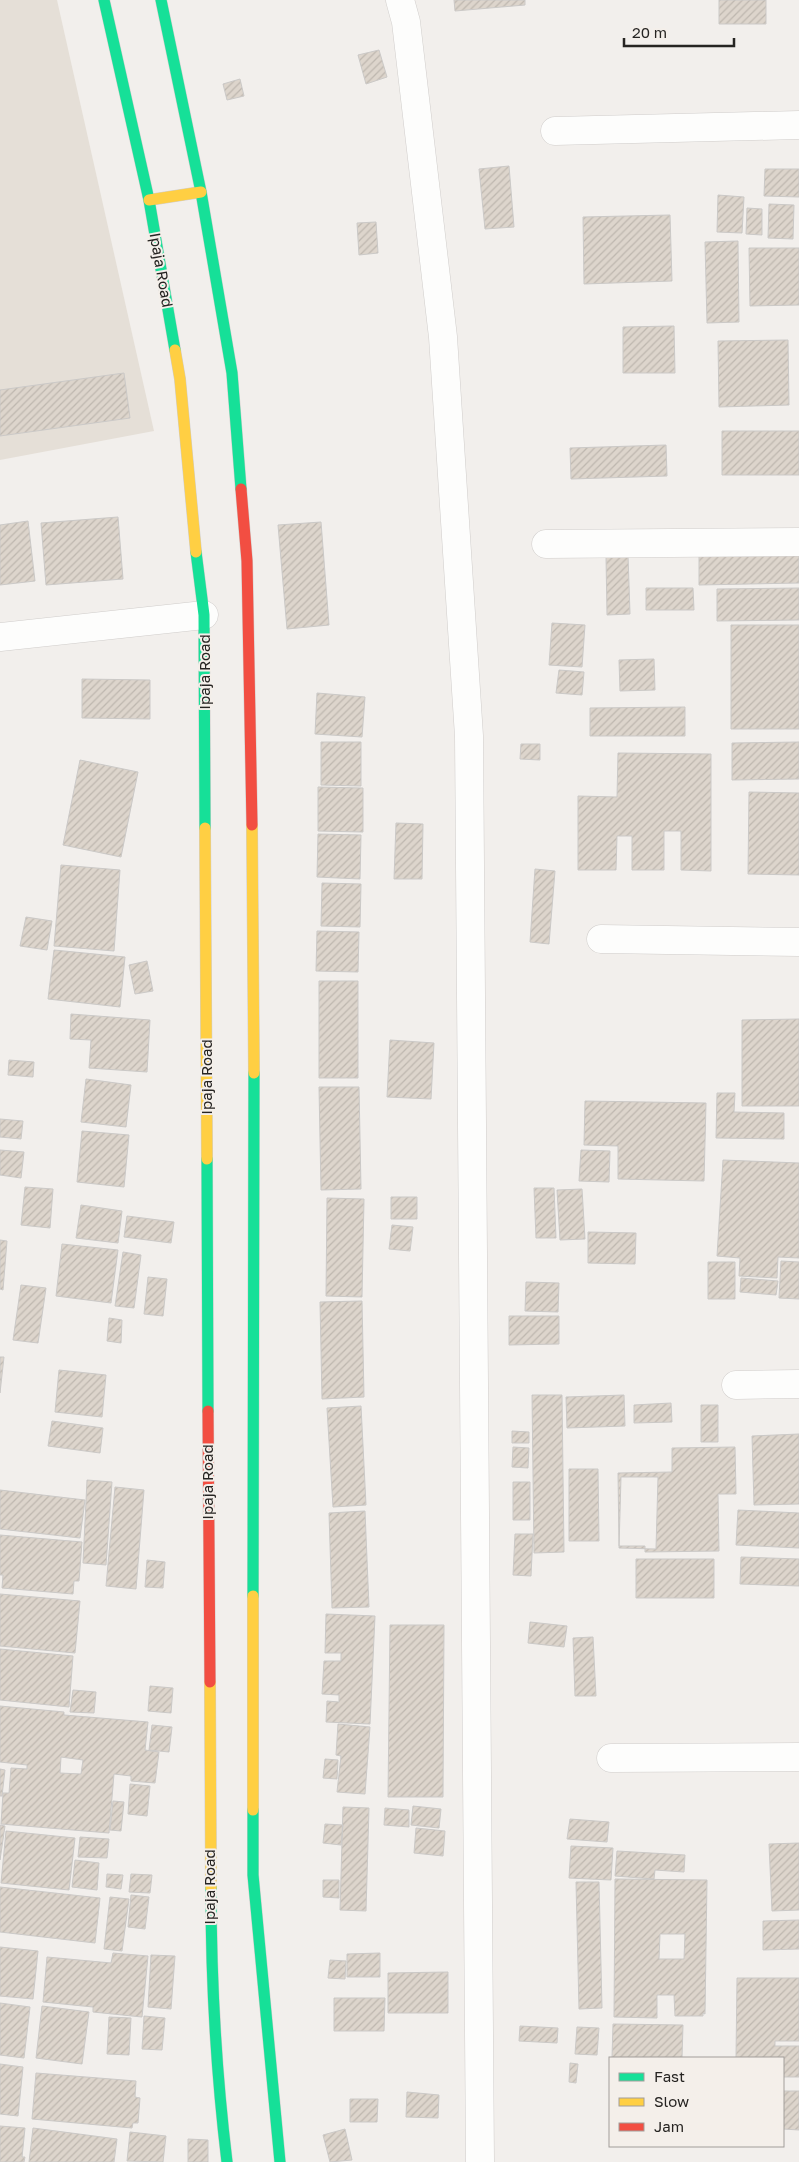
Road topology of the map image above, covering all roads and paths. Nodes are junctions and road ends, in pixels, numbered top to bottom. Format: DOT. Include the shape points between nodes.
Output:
graph roads {
  1 [pos="104,0"];
  2 [pos="161,0"];
  3 [pos="400,0"];
  4 [pos="799,125"];
  5 [pos="555,131"];
  6 [pos="202,192"];
  7 [pos="149,200"];
  8 [pos="799,542"];
  9 [pos="546,544"];
  10 [pos="204,615"];
  11 [pos="0,640"];
  12 [pos="601,939"];
  13 [pos="799,942"];
  14 [pos="799,1384"];
  15 [pos="736,1386"];
  16 [pos="799,1757"];
  17 [pos="611,1758"];
  18 [pos="227,2162"];
  19 [pos="280,2162"];
  20 [pos="480,2162"];
  1 -- 7 [label="main road, Ipaja Road"];
  2 -- 6 [label="main road"];
  3 -- 20 [label="street" via="406,22 443,338 468,736"];
  4 -- 5 [label="street"];
  6 -- 7 [label="main road"];
  6 -- 19 [label="main road" via="232,372 247,561 254,945 253,1876"];
  7 -- 10 [label="main road, Ipaja Road" via="180,379"];
  8 -- 9 [label="street"];
  10 -- 11 [label="street"];
  10 -- 18 [label="main road, Ipaja Road" via="211,1971"];
  12 -- 13 [label="street"];
  14 -- 15 [label="street"];
  16 -- 17 [label="street"];
}
